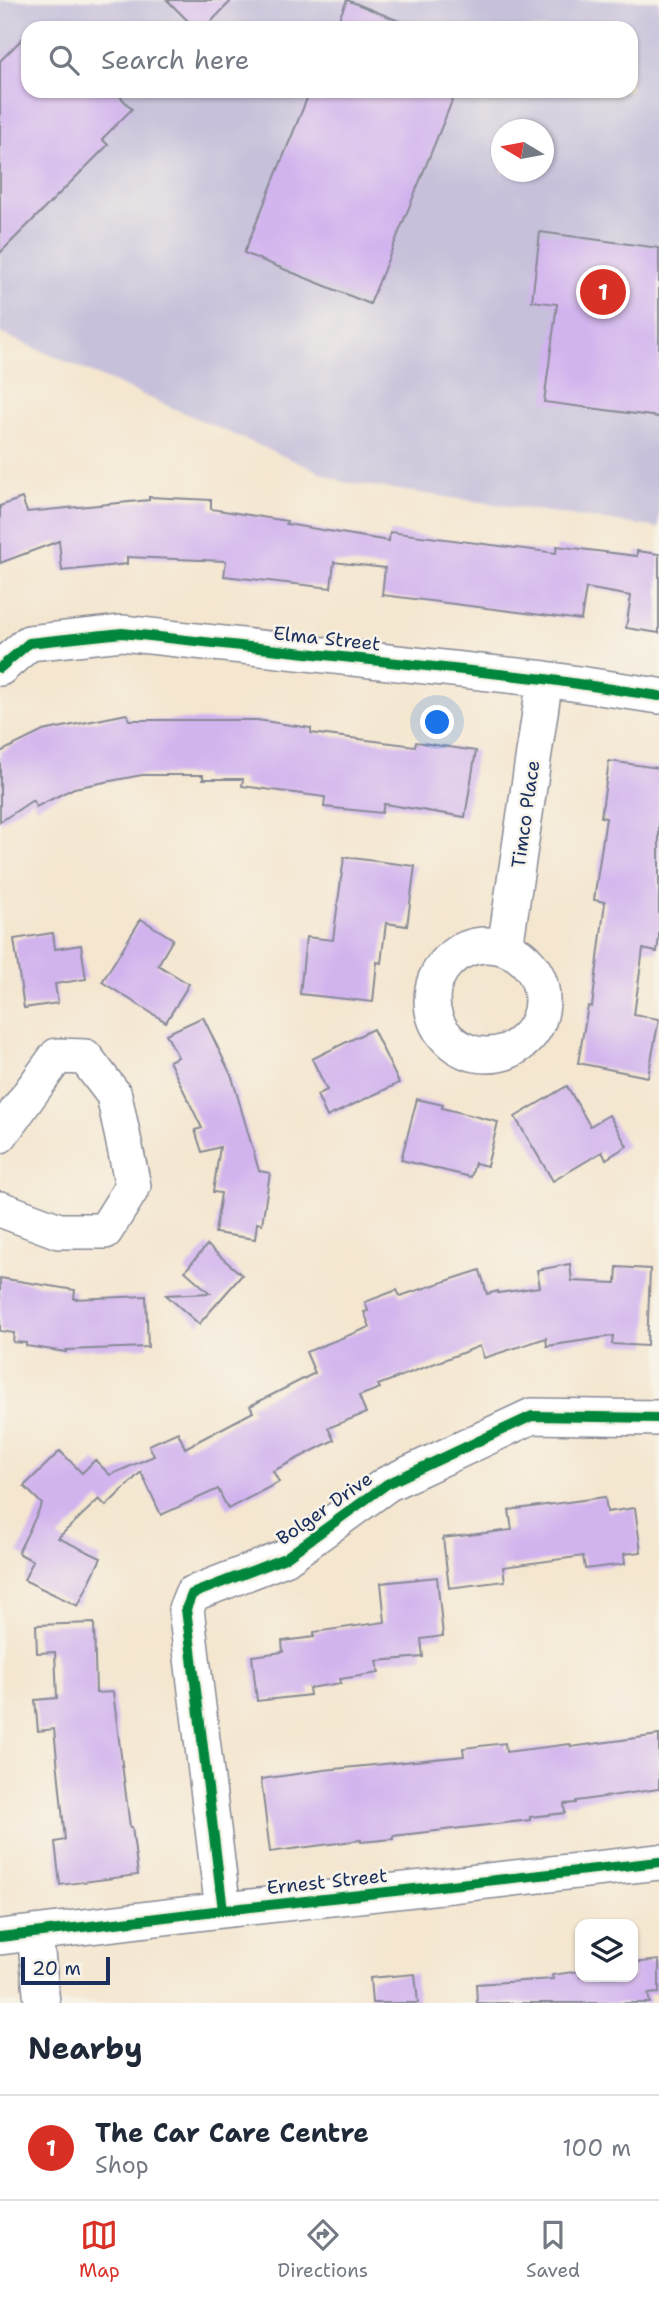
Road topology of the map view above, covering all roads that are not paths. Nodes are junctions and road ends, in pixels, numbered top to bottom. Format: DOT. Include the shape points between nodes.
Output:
graph roads {
  1 [pos="0,668"];
  2 [pos="545,679"];
  3 [pos="659,696"];
  4 [pos="505,948"];
  5 [pos="0,1135"];
  6 [pos="0,1209"];
  7 [pos="659,1418"];
  8 [pos="659,1862"];
  9 [pos="223,1910"];
  10 [pos="35,1933"];
  11 [pos="0,1937"];
  12 [pos="42,2003"];
  1 -- 2 [label="street, Elma Street" via="29,642 122,633"];
  2 -- 3 [label="street, Elma Street"];
  2 -- 4 [label="street, Timco Place"];
  5 -- 6 [label="street" via="57,1056 85,1057 114,1095 132,1186 105,1231 59,1231"];
  7 -- 9 [label="street, Bolger Drive" via="532,1416 387,1485 285,1558 192,1594 186,1609"];
  8 -- 9 [label="street, Ernest Street"];
  9 -- 10 [label="street, Ernest Street"];
  10 -- 11 [label="street, Ernest Street"];
  10 -- 12 [label="street"];
}
